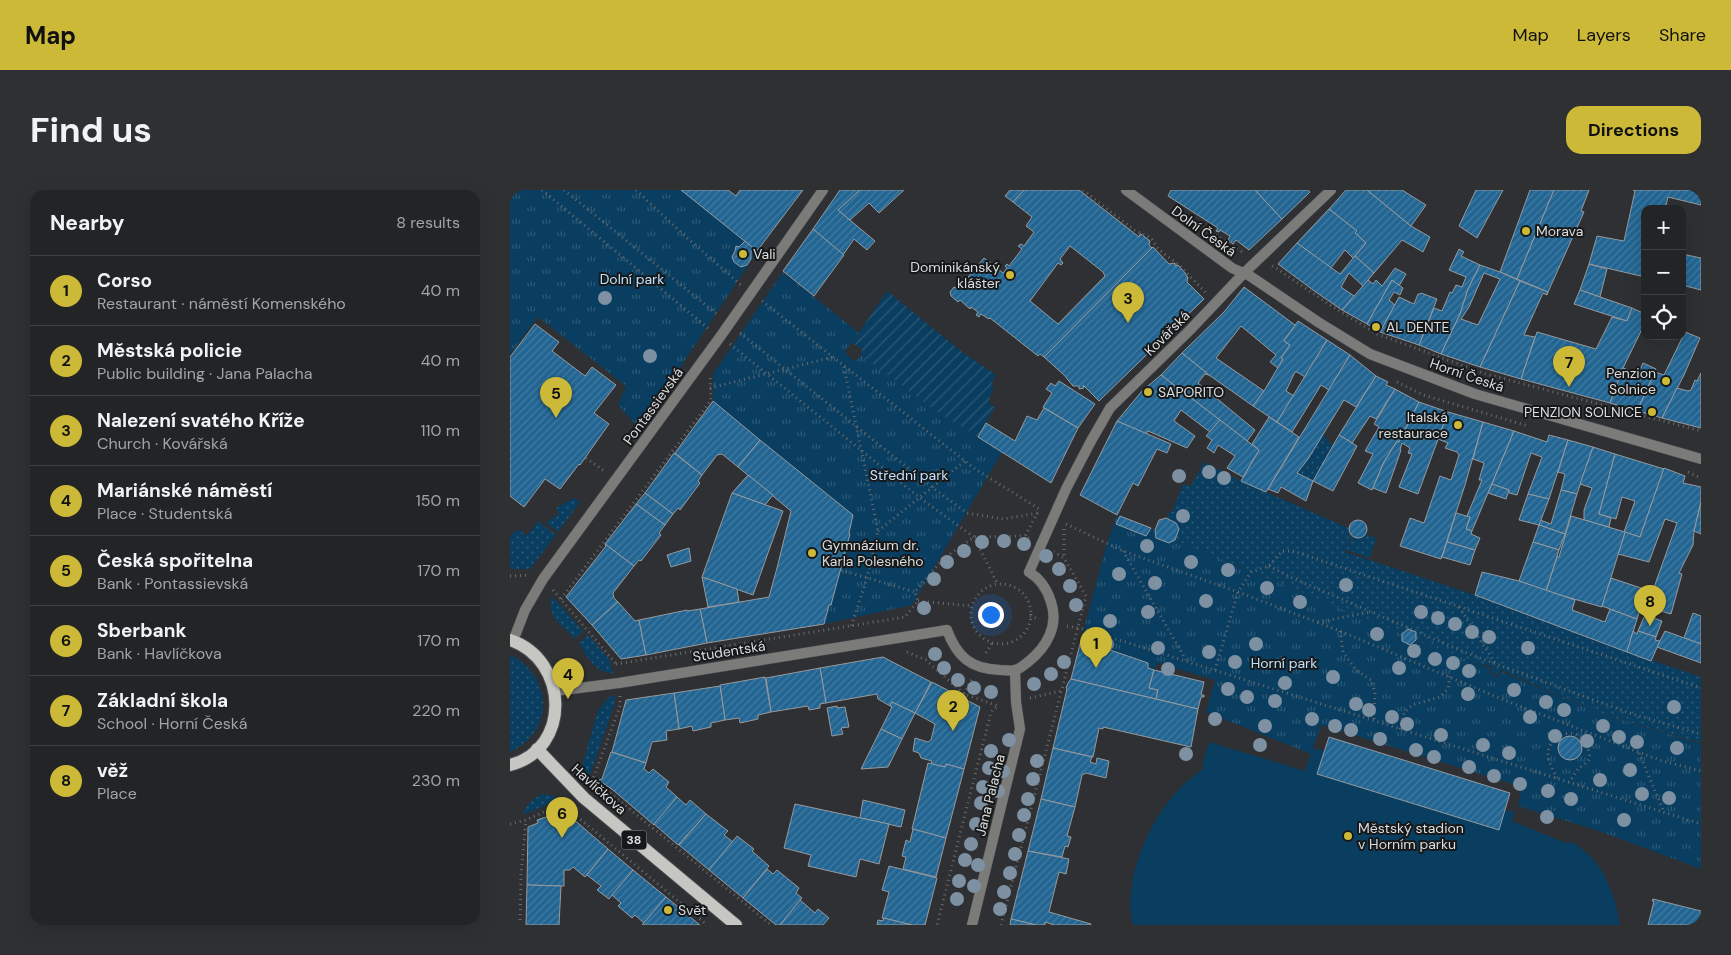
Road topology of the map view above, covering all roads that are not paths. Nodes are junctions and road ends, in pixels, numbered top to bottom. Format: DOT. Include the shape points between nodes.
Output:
graph roads {
  1 [pos="823,190"];
  2 [pos="1126,190"];
  3 [pos="1331,190"];
  4 [pos="1244,273"];
  5 [pos="1700,457"];
  6 [pos="511,641"];
  7 [pos="1015,670"];
  8 [pos="555,691"];
  9 [pos="536,749"];
  10 [pos="510,765"];
  11 [pos="736,925"];
  12 [pos="972,925"];
  1 -- 6 [label="street, Pontassievská" via="541,582"];
  2 -- 4 [label="street, Dolní Česká" via="1232,268"];
  3 -- 4 [label="street, Kovářská"];
  4 -- 5 [label="street, Horní Česká" via="1370,354 1475,394"];
  4 -- 7 [label="street, Kovářská" via="1110,408 1090,441 1028,572 1046,590 1054,623 1041,650"];
  6 -- 8 [label="main road" via="541,660"];
  7 -- 8 [label="street, Studentská" via="978,668 954,646 947,630"];
  7 -- 12 [label="street, Jana Palacha" via="1020,729"];
  8 -- 9 [label="main road" via="553,722 544,741"];
  9 -- 10 [label="main road"];
  9 -- 11 [label="main road, Havlíčkova / 38" via="584,798"];
}
